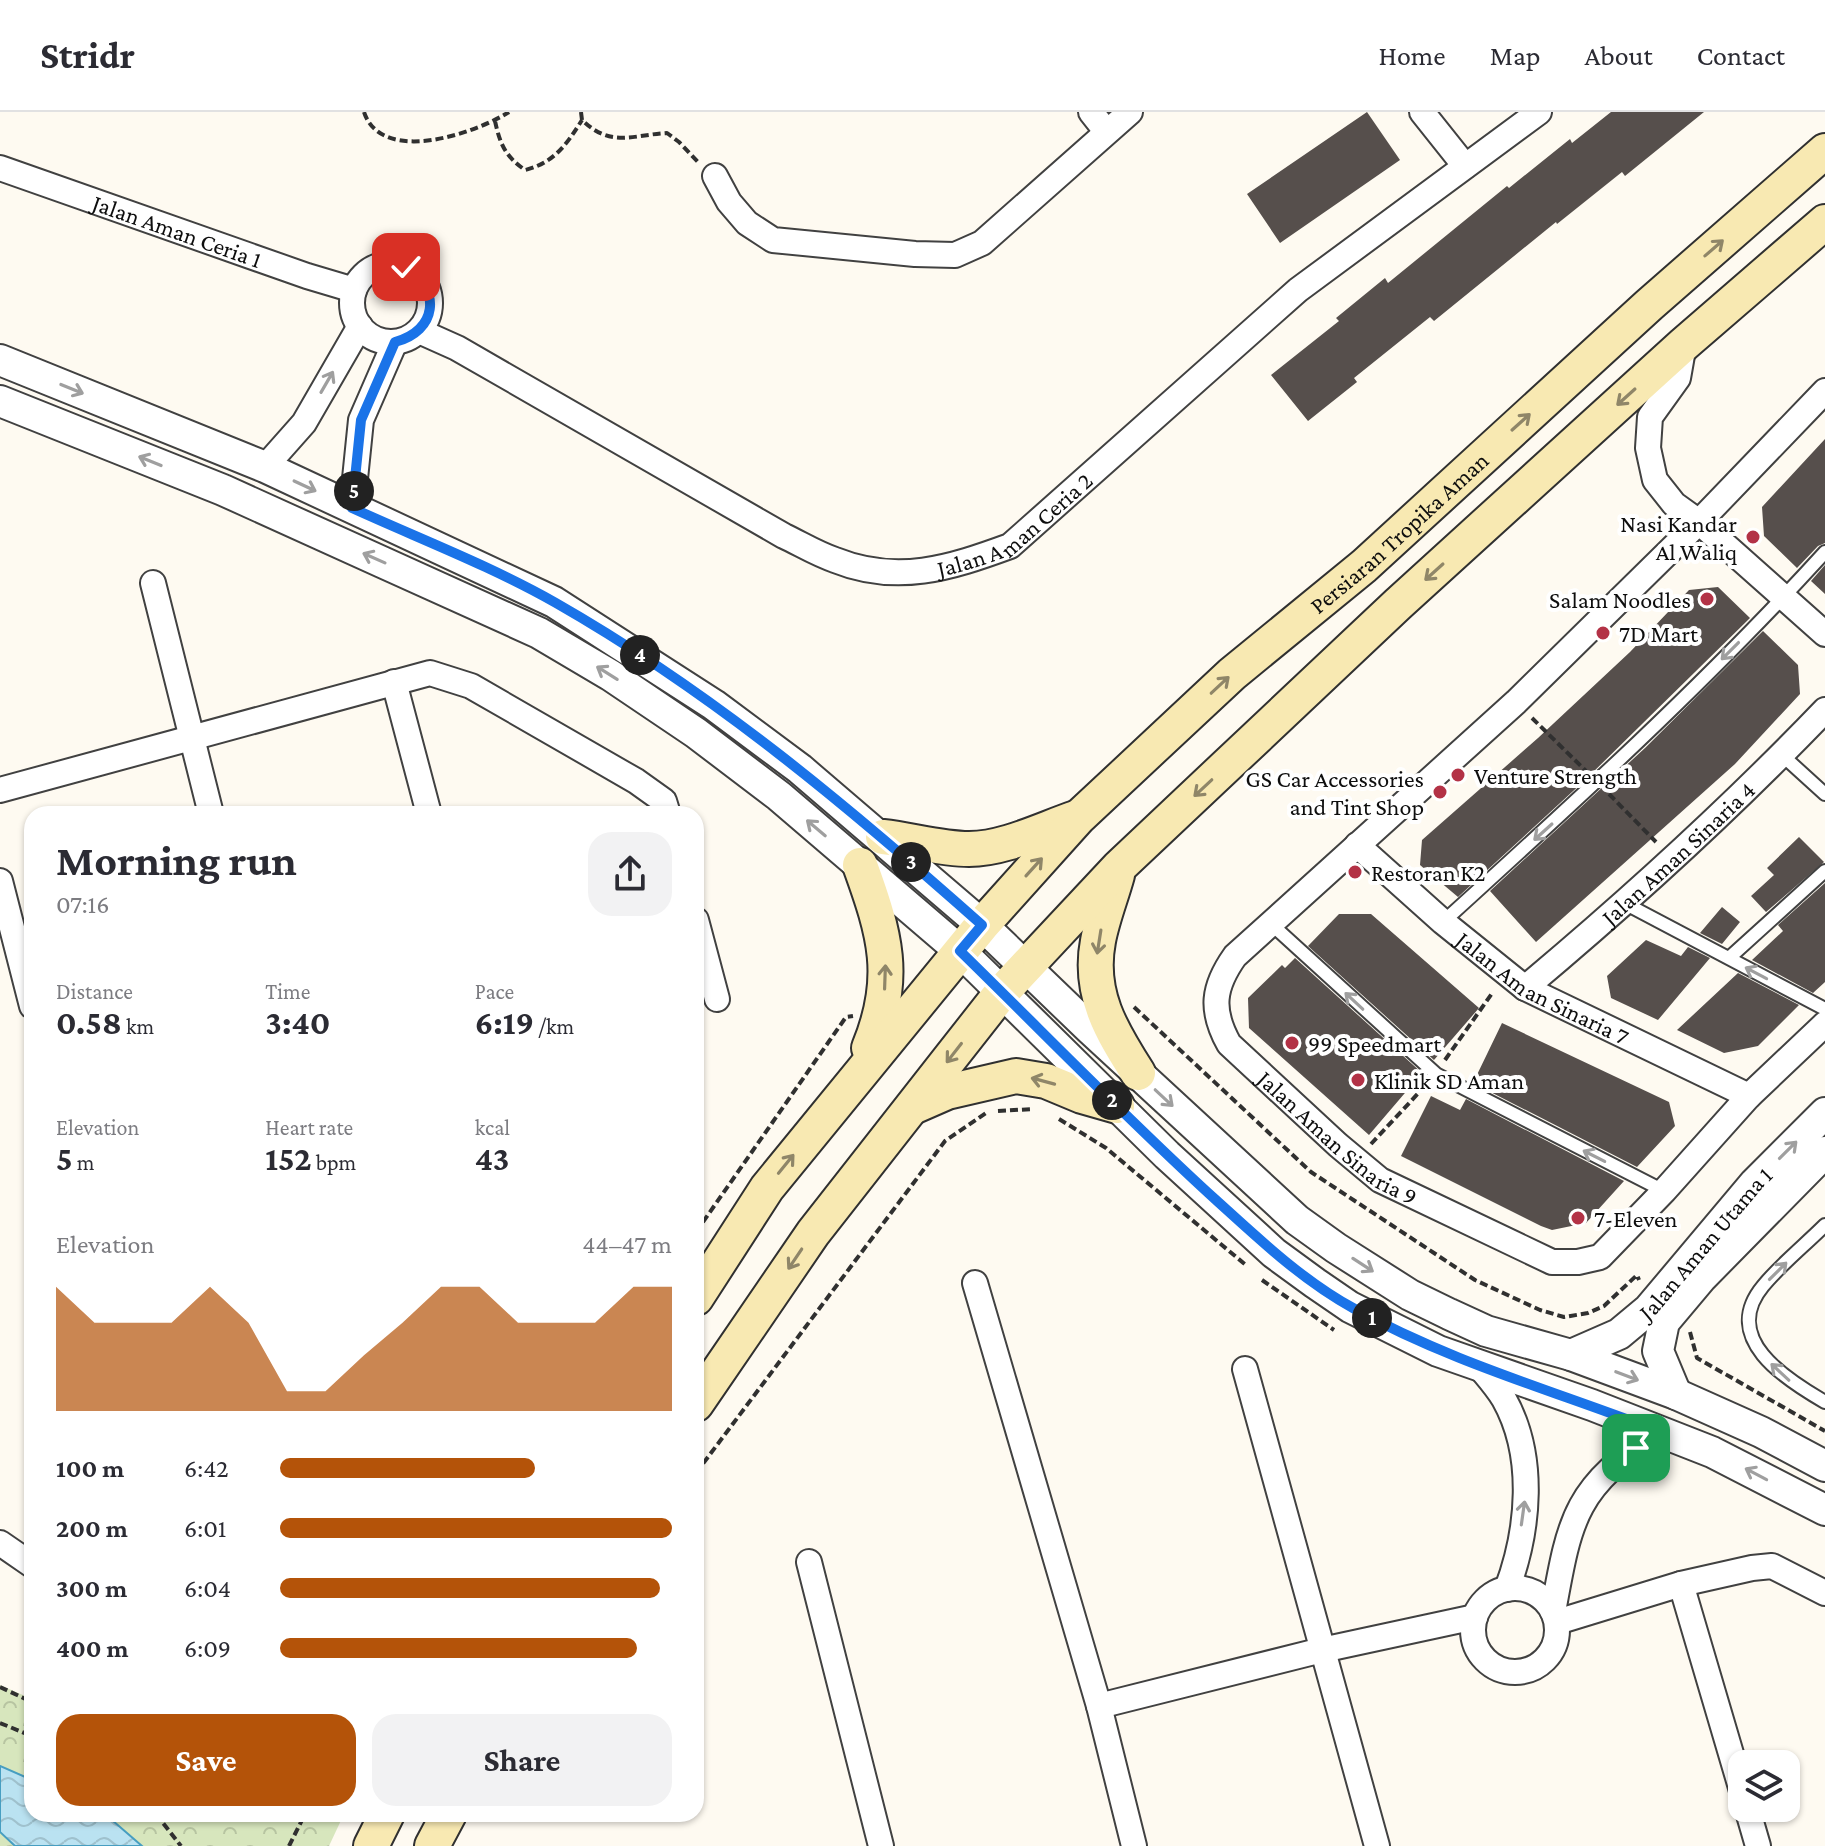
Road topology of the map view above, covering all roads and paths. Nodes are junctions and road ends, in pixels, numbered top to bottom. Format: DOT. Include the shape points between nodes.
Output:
graph roads {
  1 [pos="364,112"];
  2 [pos="509,112"];
  3 [pos="581,112"];
  4 [pos="1130,112"];
  5 [pos="1422,112"];
  6 [pos="1539,112"];
  7 [pos="582,120"];
  8 [pos="495,121"];
  9 [pos="1098,122"];
  10 [pos="1825,151"];
  11 [pos="1465,166"];
  12 [pos="0,168"];
  13 [pos="715,176"];
  14 [pos="1825,222"];
  15 [pos="354,290"];
  16 [pos="360,326"];
  17 [pos="419,331"];
  18 [pos="395,342"];
  19 [pos="1684,344"];
  20 [pos="0,360"];
  21 [pos="1825,391"];
  22 [pos="0,401"];
  23 [pos="265,467"];
  24 [pos="352,508"];
  25 [pos="1699,522"];
  26 [pos="1825,552"];
  27 [pos="153,583"];
  28 [pos="1785,596"];
  29 [pos="1825,634"];
  30 [pos="394,682"];
  31 [pos="1825,710"];
  32 [pos="191,738"];
  33 [pos="1782,755"];
  34 [pos="0,790"];
  35 [pos="1825,794"];
  36 [pos="209,806"];
  37 [pos="427,806"];
  38 [pos="666,806"];
  39 [pos="1079,817"];
  40 [pos="883,837"];
  41 [pos="1357,845"];
  42 [pos="860,865"];
  43 [pos="1119,867"];
  44 [pos="1825,871"];
  45 [pos="0,881"];
  46 [pos="1626,904"];
  47 [pos="1443,922"];
  48 [pos="982,925"];
  49 [pos="1265,927"];
  50 [pos="704,950"];
  51 [pos="960,951"];
  52 [pos="1729,958"];
  53 [pos="1026,968"];
  54 [pos="24,975"];
  55 [pos="1525,988"];
  56 [pos="1002,992"];
  57 [pos="717,999"];
  58 [pos="1825,1009"];
  59 [pos="1825,1024"];
  60 [pos="1138,1073"];
  61 [pos="856,1078"];
  62 [pos="1749,1096"];
  63 [pos="1117,1106"];
  64 [pos="914,1107"];
  65 [pos="989,1112"];
  66 [pos="1825,1113"];
  67 [pos="1825,1152"];
  68 [pos="1664,1191"];
  69 [pos="1825,1225"];
  70 [pos="975,1283"];
  71 [pos="704,1286"];
  72 [pos="1571,1355"];
  73 [pos="1477,1364"];
  74 [pos="1245,1369"];
  75 [pos="704,1392"];
  76 [pos="1676,1394"];
  77 [pos="1825,1402"];
  78 [pos="1661,1432"];
  79 [pos="704,1462"];
  80 [pos="1825,1466"];
  81 [pos="1825,1510"];
  82 [pos="0,1543"];
  83 [pos="24,1560"];
  84 [pos="809,1562"];
  85 [pos="1681,1584"];
  86 [pos="1507,1589"];
  87 [pos="1825,1593"];
  88 [pos="1475,1617"];
  89 [pos="1555,1617"];
  90 [pos="1322,1650"];
  91 [pos="0,1687"];
  92 [pos="24,1698"];
  93 [pos="1099,1706"];
  94 [pos="0,1723"];
  95 [pos="24,1733"];
  96 [pos="1730,1750"];
  97 [pos="162,1822"];
  98 [pos="301,1822"];
  99 [pos="383,1822"];
  100 [pos="445,1822"];
  101 [pos="1751,1822"];
  102 [pos="181,1846"];
  103 [pos="289,1846"];
  104 [pos="371,1846"];
  105 [pos="432,1846"];
  106 [pos="881,1846"];
  107 [pos="1134,1846"];
  108 [pos="1377,1846"];
  109 [pos="1758,1846"];
  1 -- 8 [label="path" via="376,131 427,142"];
  2 -- 8 [label="path"];
  3 -- 7 [label="path"];
  4 -- 9 [label="street"];
  5 -- 11 [label="street"];
  6 -- 11 [label="street, Jalan Aman Ceria 2"];
  7 -- 8 [label="path" via="565,148 541,166 525,170 499,143"];
  7 -- 13 [label="path" via="605,136 625,140 667,133"];
  9 -- 13 [label="street" via="982,243 955,255 773,240 747,223"];
  39 -- 10 [label="main road, Persiaran Tropika Aman, one-way" via="1232,674 1364,566"];
  11 -- 17 [label="street, Jalan Aman Ceria 2" via="1298,290 1010,546 918,573 894,574 837,561 784,536"];
  12 -- 15 [label="street, Jalan Aman Ceria 1"];
  14 -- 19 [label="main road"];
  15 -- 16 [label="street" via="352,303"];
  15 -- 17 [label="street" via="369,270 381,265 406,267 425,283 429,295 430,308"];
  16 -- 18 [label="street" via="369,336"];
  23 -- 16 [label="street, one-way" via="304,423"];
  17 -- 18 [label="street"];
  18 -- 24 [label="street" via="361,420"];
  19 -- 25 [label="street" via="1678,378 1650,417 1648,448 1655,480 1674,504"];
  19 -- 43 [label="main road, one-way"];
  20 -- 23 [label="street, one-way"];
  21 -- 25 [label="street, Jalan Aman Sinaria 9"];
  42 -- 22 [label="street, one-way" via="696,733 539,633 223,490"];
  23 -- 24 [label="street, one-way"];
  24 -- 40 [label="street" via="554,602 629,648 764,742"];
  25 -- 28 [label="street"];
  25 -- 41 [label="street, Jalan Aman Sinaria 9" via="1516,702"];
  26 -- 28 [label="lane"];
  27 -- 32 [label="street"];
  28 -- 29 [label="street"];
  28 -- 47 [label="lane, one-way" via="1597,782"];
  30 -- 32 [label="street"];
  30 -- 37 [label="street"];
  30 -- 38 [label="street" via="430,673 471,686 636,781"];
  31 -- 33 [label="street, Jalan Aman Sinaria 4"];
  32 -- 34 [label="street"];
  32 -- 36 [label="street"];
  33 -- 35 [label="lane"];
  33 -- 46 [label="street, Jalan Aman Sinaria 4"];
  39 -- 40 [label="main road" via="981,848"];
  48 -- 39 [label="main road, Persiaran Tropika Aman, one-way"];
  40 -- 48 [label="street"];
  41 -- 47 [label="street, Jalan Aman Sinaria 7"];
  41 -- 49 [label="street, Jalan Aman Sinaria 9"];
  42 -- 51 [label="street"];
  61 -- 42 [label="main road, one-way" via="886,987 882,930"];
  43 -- 53 [label="main road"];
  43 -- 60 [label="main road, one-way" via="1098,941 1096,968 1104,1015"];
  44 -- 52 [label="lane"];
  45 -- 54 [label="street"];
  46 -- 52 [label="lane"];
  46 -- 55 [label="street, Jalan Aman Sinaria 4"];
  47 -- 55 [label="street, Jalan Aman Sinaria 7"];
  48 -- 51 [label="main road, Persiaran Tropika Aman"];
  48 -- 53 [label="street"];
  68 -- 49 [label="lane, one-way" via="1436,1074"];
  49 -- 68 [label="street, Jalan Aman Sinaria 9" via="1235,956 1217,984 1219,1027 1229,1044 1380,1180 1552,1262 1600,1257"];
  50 -- 57 [label="street"];
  51 -- 56 [label="street"];
  51 -- 61 [label="main road, Persiaran Tropika Aman"];
  58 -- 52 [label="lane, one-way"];
  53 -- 56 [label="main road"];
  53 -- 60 [label="street"];
  55 -- 62 [label="street, Jalan Aman Sinaria 7"];
  56 -- 63 [label="street"];
  56 -- 64 [label="main road, one-way"];
  59 -- 62 [label="street"];
  60 -- 72 [label="street, one-way" via="1297,1220 1360,1263 1410,1295 1486,1331"];
  71 -- 61 [label="main road, Persiaran Tropika Aman, one-way" via="767,1188"];
  62 -- 68 [label="street"];
  63 -- 64 [label="main road, one-way" via="1016,1076 959,1088"];
  63 -- 73 [label="street" via="1274,1253 1315,1283 1401,1333"];
  64 -- 75 [label="main road, one-way" via="813,1233"];
  65 -- 79 [label="path" via="945,1141"];
  72 -- 66 [label="street, Jalan Aman Utama 1, one-way" via="1619,1334 1649,1309 1755,1183"];
  67 -- 76 [label="street, Jalan Aman Utama 1" via="1664,1322 1658,1351"];
  77 -- 69 [label="lane, one-way" via="1771,1364 1757,1348 1750,1328 1752,1305 1762,1286"];
  70 -- 93 [label="street"];
  72 -- 76 [label="street, one-way"];
  73 -- 78 [label="street"];
  86 -- 73 [label="street, one-way" via="1517,1562 1527,1489 1521,1443 1504,1399"];
  74 -- 90 [label="street"];
  76 -- 80 [label="street"];
  81 -- 78 [label="street, one-way"];
  78 -- 89 [label="street" via="1596,1482 1578,1509 1565,1546"];
  82 -- 83 [label="street"];
  84 -- 106 [label="street"];
  85 -- 87 [label="street" via="1772,1566"];
  85 -- 89 [label="street"];
  85 -- 96 [label="street"];
  86 -- 88 [label="street" via="1487,1598"];
  86 -- 89 [label="street" via="1529,1590 1547,1602"];
  88 -- 89 [label="street" via="1474,1639 1483,1658 1513,1673 1534,1668 1551,1654"];
  88 -- 90 [label="street"];
  90 -- 93 [label="street"];
  90 -- 108 [label="street"];
  91 -- 92 [label="path"];
  93 -- 107 [label="street"];
  94 -- 95 [label="path"];
  97 -- 102 [label="path"];
  98 -- 103 [label="path"];
  99 -- 104 [label="main road"];
  100 -- 105 [label="main road"];
  101 -- 109 [label="street"];
}
